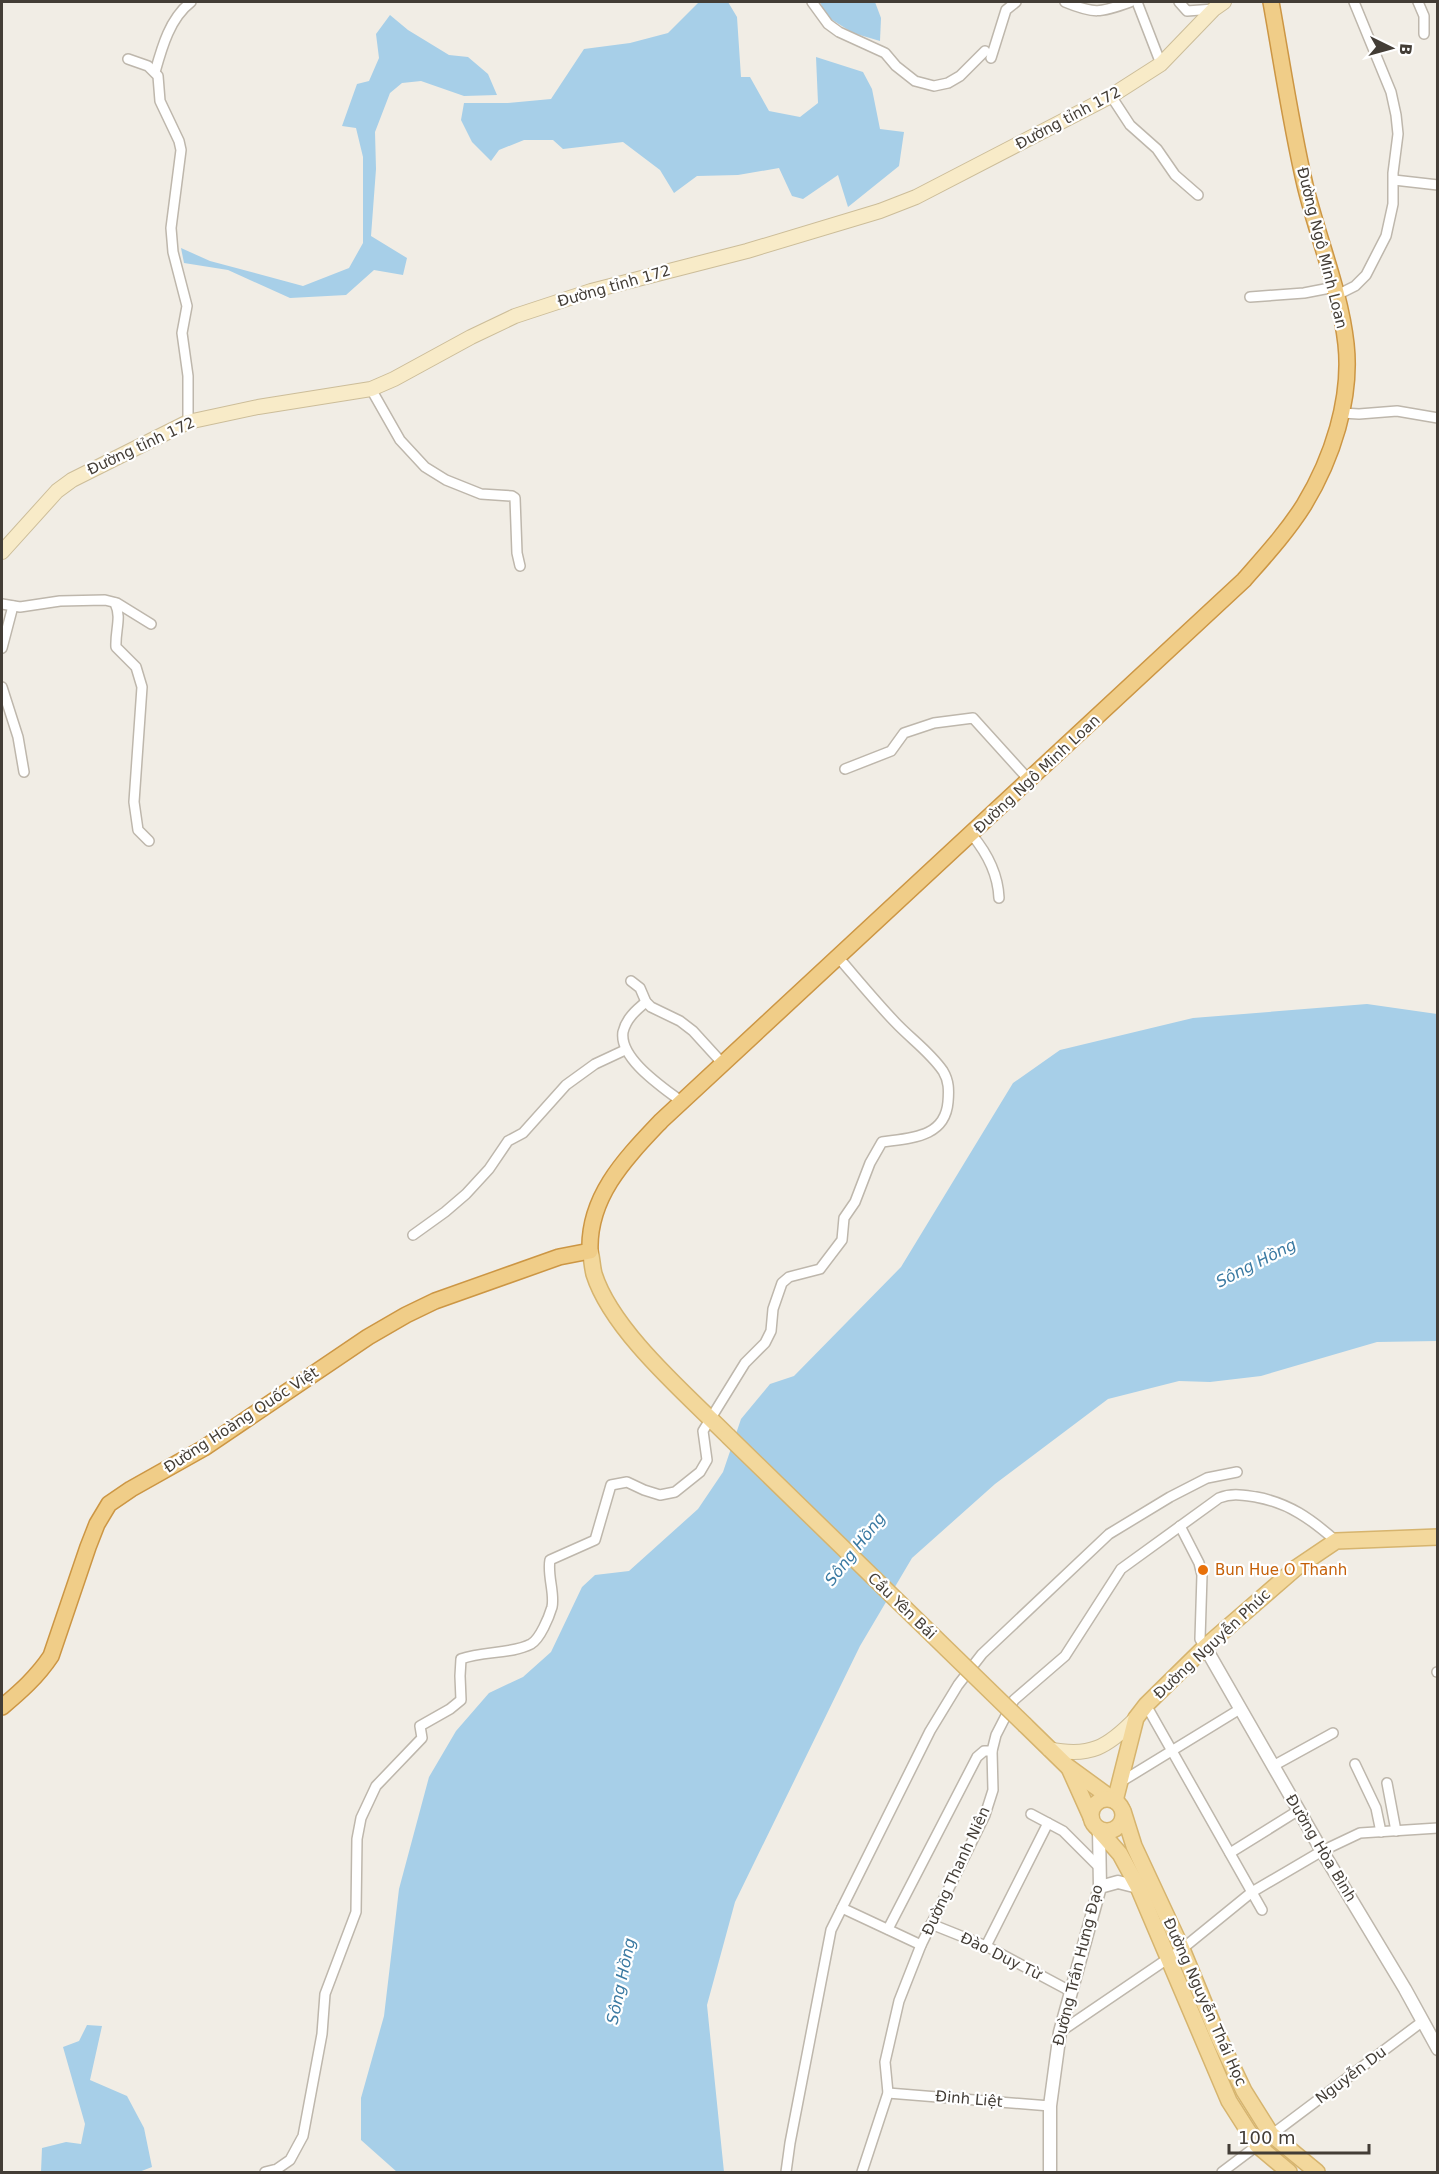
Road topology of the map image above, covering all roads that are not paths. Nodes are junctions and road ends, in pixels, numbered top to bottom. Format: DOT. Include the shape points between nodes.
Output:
graph roads {
  1 [pos="191,2"];
  2 [pos="812,2"];
  3 [pos="1016,2"];
  4 [pos="1065,2"];
  5 [pos="1130,2"];
  6 [pos="1137,2"];
  7 [pos="1179,2"];
  8 [pos="1271,2"];
  9 [pos="1354,2"];
  10 [pos="1418,2"];
  11 [pos="1219,5"];
  12 [pos="1424,33"];
  13 [pos="128,59"];
  14 [pos="1161,64"];
  15 [pos="155,72"];
  16 [pos="1111,96"];
  17 [pos="1394,180"];
  18 [pos="1437,185"];
  19 [pos="1198,195"];
  20 [pos="1336,291"];
  21 [pos="1250,297"];
  22 [pos="371,389"];
  23 [pos="1342,412"];
  24 [pos="1437,418"];
  25 [pos="188,422"];
  26 [pos="2,552"];
  27 [pos="520,566"];
  28 [pos="115,603"];
  29 [pos="2,604"];
  30 [pos="13,606"];
  31 [pos="151,624"];
  32 [pos="2,648"];
  33 [pos="2,687"];
  34 [pos="845,769"];
  35 [pos="24,772"];
  36 [pos="1030,781"];
  37 [pos="972,835"];
  38 [pos="149,841"];
  39 [pos="999,898"];
  40 [pos="838,957"];
  41 [pos="631,981"];
  42 [pos="646,1002"];
  43 [pos="626,1050"];
  44 [pos="724,1065"];
  45 [pos="682,1102"];
  46 [pos="413,1235"];
  47 [pos="590,1251"];
  48 [pos="710,1418"];
  49 [pos="728,1436"];
  50 [pos="1237,1472"];
  51 [pos="1180,1527"];
  52 [pos="1437,1537"];
  53 [pos="1336,1541"];
  54 [pos="1205,1647"];
  55 [pos="1146,1706"];
  56 [pos="2,1707"];
  57 [pos="1240,1709"];
  58 [pos="1136,1718"];
  59 [pos="1025,1725"];
  60 [pos="1333,1733"];
  61 [pos="1050,1749"];
  62 [pos="992,1751"];
  63 [pos="1172,1751"];
  64 [pos="1355,1764"];
  65 [pos="1067,1766"];
  66 [pos="1273,1767"];
  67 [pos="1387,1783"];
  68 [pos="1119,1784"];
  69 [pos="1119,1806"];
  70 [pos="1299,1810"];
  71 [pos="1031,1814"];
  72 [pos="1048,1823"];
  73 [pos="1095,1823"];
  74 [pos="1437,1827"];
  75 [pos="1396,1831"];
  76 [pos="1381,1832"];
  77 [pos="1322,1851"];
  78 [pos="1230,1854"];
  79 [pos="1100,1868"];
  80 [pos="1100,1887"];
  81 [pos="1138,1887"];
  82 [pos="1252,1892"];
  83 [pos="842,1908"];
  84 [pos="1262,1910"];
  85 [pos="931,1924"];
  86 [pos="888,1929"];
  87 [pos="921,1945"];
  88 [pos="986,1946"];
  89 [pos="1182,1949"];
  90 [pos="1168,1959"];
  91 [pos="1070,1991"];
  92 [pos="1423,2021"];
  93 [pos="1060,2032"];
  94 [pos="1437,2049"];
  95 [pos="888,2093"];
  96 [pos="1050,2106"];
  97 [pos="1272,2134"];
  98 [pos="1257,2145"];
  99 [pos="265,2172"];
  100 [pos="786,2172"];
  101 [pos="862,2172"];
  102 [pos="1050,2172"];
  103 [pos="1222,2172"];
  104 [pos="1289,2172"];
  105 [pos="1317,2172"];
  1 -- 15 [label="street" via="181,10 163,45"];
  2 -- 3 [label="street" via="839,32 885,53 915,81 934,86 948,83 988,55 1006,10"];
  4 -- 5 [label="street" via="1086,11"];
  6 -- 14 [label="street"];
  7 -- 11 [label="street" via="1187,11"];
  8 -- 20 [label="highway, Đường Ngô Minh Loan" via="1305,186"];
  9 -- 17 [label="street" via="1394,101 1398,134"];
  10 -- 12 [label="street" via="1424,16"];
  11 -- 14 [label="main road, Đường tỉnh 172"];
  13 -- 15 [label="street"];
  14 -- 16 [label="main road, Đường tỉnh 172"];
  15 -- 25 [label="street" via="160,101 181,150 171,228 187,306 182,333 188,376"];
  16 -- 19 [label="street" via="1130,125"];
  16 -- 22 [label="main road, Đường tỉnh 172" via="916,197 747,251 591,291 515,316"];
  17 -- 18 [label="street"];
  17 -- 20 [label="street" via="1392,214 1376,258 1355,286"];
  20 -- 21 [label="street"];
  20 -- 23 [label="highway, Đường Ngô Minh Loan" via="1346,345"];
  22 -- 25 [label="main road, Đường tỉnh 172"];
  22 -- 27 [label="street" via="400,440 425,467 481,494 515,498"];
  23 -- 24 [label="street" via="1397,411"];
  23 -- 36 [label="highway, Đường Ngô Minh Loan" via="1304,506 1276,543 1244,580"];
  25 -- 26 [label="main road, Đường tỉnh 172" via="72,480 57,491"];
  28 -- 30 [label="street" via="84,600"];
  28 -- 31 [label="street"];
  28 -- 38 [label="street" via="120,613 116,647 136,667 142,687 134,802 138,830"];
  29 -- 30 [label="street"];
  30 -- 32 [label="street"];
  33 -- 35 [label="street"];
  34 -- 36 [label="street" via="891,751 904,733 933,723 973,718"];
  36 -- 37 [label="highway, Đường Ngô Minh Loan"];
  37 -- 39 [label="street" via="991,863"];
  37 -- 40 [label="highway, Đường Ngô Minh Loan"];
  40 -- 44 [label="highway, Đường Ngô Minh Loan"];
  40 -- 48 [label="street" via="944,1073 949,1086 947,1110 934,1131 882,1142 844,1218 842,1240 820,1269 782,1282 765,1343 745,1363"];
  41 -- 42 [label="street" via="640,988"];
  42 -- 43 [label="street" via="631,1016 623,1033"];
  42 -- 44 [label="street" via="693,1031"];
  43 -- 45 [label="street" via="654,1081"];
  43 -- 46 [label="street" via="595,1064 566,1085 523,1133 508,1141 466,1194"];
  44 -- 45 [label="highway, Đường Ngô Minh Loan"];
  45 -- 47 [label="highway, Đường Ngô Minh Loan" via="621,1163 592,1220"];
  47 -- 48 [label="main road, Đường Ngô Minh Loan" via="594,1274 624,1328"];
  47 -- 56 [label="highway, Đường Hoàng Quốc Việt" via="559,1257 406,1315 204,1449 109,1504 88,1547 51,1656"];
  48 -- 49 [label="main road, Đường Ngô Minh Loan"];
  48 -- 99 [label="street" via="703,1431 707,1460 700,1472 675,1492 660,1495 627,1482 611,1485 595,1540 550,1560 552,1605 532,1643 461,1659 461,1700 420,1726 422,1738 416,1747 376,1786 357,1839 356,1912 325,1994 322,2034 303,2136 290,2160"];
  49 -- 59 [label="main road, Cầu Yên Bái, bridge"];
  50 -- 83 [label="street" via="1207,1478 1109,1534 982,1654 930,1731"];
  51 -- 53 [label="street, Đường Thanh Niên" via="1219,1498 1238,1494 1291,1506"];
  51 -- 54 [label="street" via="1202,1575 1200,1639"];
  51 -- 62 [label="street, Đường Thanh Niên" via="1121,1569 1065,1656 1014,1700"];
  52 -- 53 [label="main road"];
  53 -- 54 [label="main road, Đường Nguyễn Phúc" via="1296,1568"];
  54 -- 55 [label="main road, Đường Nguyễn Phúc"];
  54 -- 57 [label="street, Đường Hòa Bình"];
  55 -- 58 [label="main road, Đường Nguyễn Phúc"];
  55 -- 63 [label="street"];
  57 -- 63 [label="street"];
  57 -- 66 [label="street, Đường Hòa Bình"];
  58 -- 61 [label="main road" via="1118,1737 1093,1750 1080,1753"];
  58 -- 68 [label="main road, Đường Nguyễn Phúc"];
  59 -- 61 [label="main road, Đường Nguyễn Thái Học"];
  60 -- 66 [label="street"];
  61 -- 65 [label="main road, Đường Nguyễn Thái Học"];
  62 -- 85 [label="street, Đường Thanh Niên" via="993,1790 985,1815"];
  62 -- 86 [label="street" via="976,1757"];
  63 -- 68 [label="street"];
  63 -- 78 [label="street"];
  64 -- 76 [label="street" via="1376,1808"];
  65 -- 69 [label="main road, Đường Nguyễn Thái Học"];
  65 -- 73 [label="main road, Đường Nguyễn Thái Học"];
  66 -- 70 [label="street, Đường Hòa Bình"];
  67 -- 75 [label="street"];
  68 -- 69 [label="main road, Đường Nguyễn Phúc"];
  69 -- 73 [label="main road" via="1110,1799 1100,1800 1093,1807"];
  69 -- 73 [label="main road" via="1121,1822 1114,1830"];
  69 -- 89 [label="main road, Đường Nguyễn Thái Học"];
  70 -- 77 [label="street, Đường Hòa Bình"];
  70 -- 78 [label="street"];
  71 -- 72 [label="street"];
  72 -- 79 [label="street" via="1063,1831"];
  72 -- 88 [label="street"];
  73 -- 79 [label="street, Đường Trần Hưng Đạo"];
  73 -- 81 [label="main road, Đường Nguyễn Thái Học" via="1120,1854"];
  74 -- 75 [label="street"];
  75 -- 76 [label="street"];
  76 -- 77 [label="street" via="1360,1833"];
  77 -- 82 [label="street"];
  77 -- 92 [label="street, Đường Hòa Bình"];
  78 -- 82 [label="street"];
  79 -- 80 [label="street, Đường Trần Hưng Đạo"];
  80 -- 81 [label="street" via="1118,1882"];
  80 -- 91 [label="street, Đường Trần Hưng Đạo"];
  81 -- 90 [label="main road, Đường Nguyễn Thái Học"];
  82 -- 84 [label="street"];
  82 -- 89 [label="street"];
  83 -- 86 [label="street"];
  83 -- 100 [label="street" via="831,1930"];
  85 -- 87 [label="street, Đường Thanh Niên"];
  85 -- 88 [label="street, Đào Duy Từ"];
  86 -- 87 [label="street"];
  87 -- 95 [label="street, Đường Thanh Niên" via="899,2001 885,2062"];
  88 -- 91 [label="street, Đào Duy Từ"];
  89 -- 90 [label="street"];
  89 -- 97 [label="main road, Đường Nguyễn Thái Học" via="1244,2091"];
  90 -- 93 [label="street"];
  90 -- 98 [label="main road, Đường Nguyễn Thái Học" via="1228,2101"];
  91 -- 93 [label="street, Đường Trần Hưng Đạo"];
  92 -- 94 [label="street, Đường Hòa Bình"];
  92 -- 97 [label="street, Nguyễn Du"];
  93 -- 96 [label="street, Đường Trần Hưng Đạo"];
  95 -- 96 [label="street, Đinh Liệt"];
  95 -- 101 [label="street, Đường Thanh Niên"];
  96 -- 102 [label="street, Đường Trần Hưng Đạo"];
  97 -- 98 [label="street, Nguyễn Du"];
  97 -- 105 [label="main road, Đường Nguyễn Thái Học"];
  98 -- 103 [label="street, Nguyễn Du"];
  98 -- 104 [label="main road, Đường Nguyễn Thái Học"];
}
